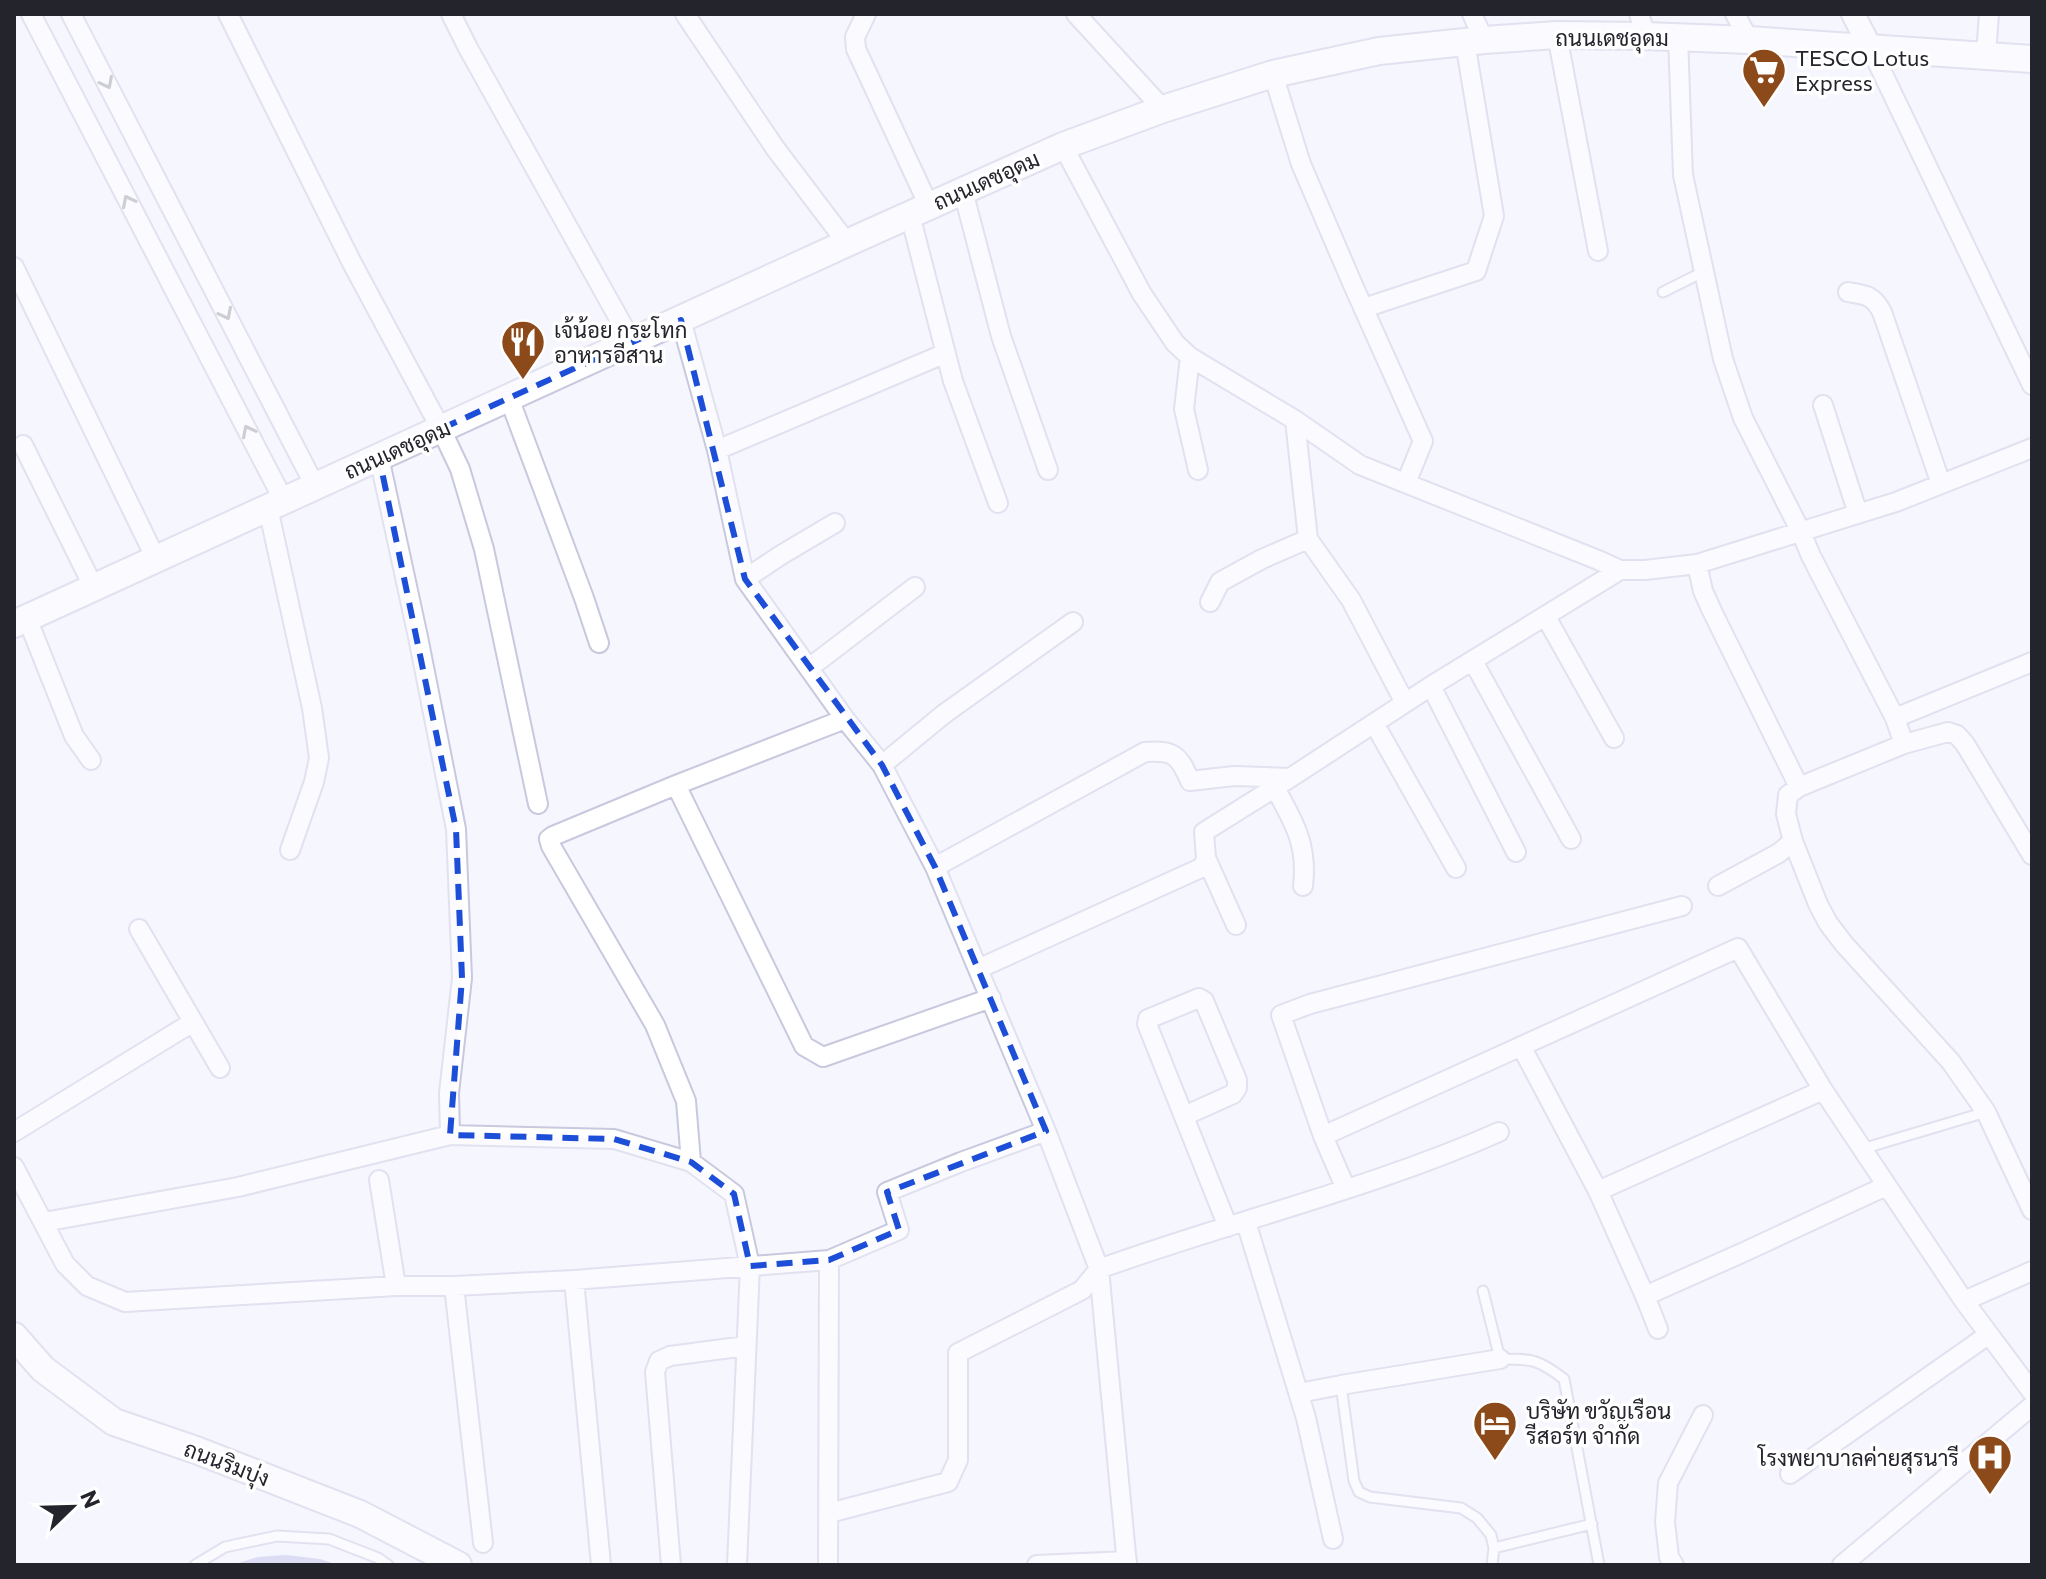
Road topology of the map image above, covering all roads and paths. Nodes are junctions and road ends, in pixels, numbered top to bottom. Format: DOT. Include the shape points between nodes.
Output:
graph roads {
  1 [pos="31,14"];
  2 [pos="71,14"];
  3 [pos="228,14"];
  4 [pos="451,14"];
  5 [pos="685,14"];
  6 [pos="866,14"];
  7 [pos="1076,14"];
  8 [pos="1472,14"];
  9 [pos="1735,14"];
  10 [pos="1853,14"];
  11 [pos="1989,14"];
  12 [pos="1642,25"];
  13 [pos="1557,35"];
  14 [pos="1678,37"];
  15 [pos="1749,40"];
  16 [pos="1475,41"];
  17 [pos="1870,47"];
  18 [pos="1986,55"];
  19 [pos="2032,59"];
  20 [pos="1273,74"];
  21 [pos="1163,109"];
  22 [pos="1063,146"];
  23 [pos="963,191"];
  24 [pos="919,210"];
  25 [pos="847,243"];
  26 [pos="1598,251"];
  27 [pos="14,267"];
  28 [pos="1703,272"];
  29 [pos="1663,292"];
  30 [pos="1848,292"];
  31 [pos="1364,308"];
  32 [pos="681,320"];
  33 [pos="632,342"];
  34 [pos="2024,351"];
  35 [pos="946,353"];
  36 [pos="1190,357"];
  37 [pos="2032,385"];
  38 [pos="509,398"];
  39 [pos="1823,405"];
  40 [pos="1295,420"];
  41 [pos="441,429"];
  42 [pos="23,445"];
  43 [pos="2032,448"];
  44 [pos="717,450"];
  45 [pos="379,457"];
  46 [pos="1048,470"];
  47 [pos="1198,470"];
  48 [pos="1406,483"];
  49 [pos="1941,484"];
  50 [pos="315,486"];
  51 [pos="998,503"];
  52 [pos="276,504"];
  53 [pos="1858,514"];
  54 [pos="835,523"];
  55 [pos="1801,532"];
  56 [pos="1308,539"];
  57 [pos="156,559"];
  58 [pos="1697,564"];
  59 [pos="1620,570"];
  60 [pos="745,579"];
  61 [pos="915,587"];
  62 [pos="94,588"];
  63 [pos="1210,602"];
  64 [pos="1546,617"];
  65 [pos="21,621"];
  66 [pos="1073,622"];
  67 [pos="599,643"];
  68 [pos="1473,661"];
  69 [pos="2032,662"];
  70 [pos="809,668"];
  71 [pos="1431,686"];
  72 [pos="1405,703"];
  73 [pos="1895,718"];
  74 [pos="845,719"];
  75 [pos="1374,723"];
  76 [pos="1614,738"];
  77 [pos="1904,744"];
  78 [pos="91,760"];
  79 [pos="882,765"];
  80 [pos="1283,783"];
  81 [pos="676,785"];
  82 [pos="1799,787"];
  83 [pos="538,804"];
  84 [pos="1571,839"];
  85 [pos="1793,841"];
  86 [pos="290,850"];
  87 [pos="1516,852"];
  88 [pos="2032,855"];
  89 [pos="1206,858"];
  90 [pos="935,867"];
  91 [pos="1456,868"];
  92 [pos="1303,886"];
  93 [pos="1718,886"];
  94 [pos="1682,906"];
  95 [pos="1236,925"];
  96 [pos="139,929"];
  97 [pos="978,969"];
  98 [pos="991,998"];
  99 [pos="193,1022"];
  100 [pos="1521,1046"];
  101 [pos="220,1068"];
  102 [pos="1823,1090"];
  103 [pos="1986,1112"];
  104 [pos="1184,1116"];
  105 [pos="1046,1131"];
  106 [pos="14,1132"];
  107 [pos="1499,1132"];
  108 [pos="450,1135"];
  109 [pos="1323,1136"];
  110 [pos="1862,1149"];
  111 [pos="691,1162"];
  112 [pos="14,1167"];
  113 [pos="379,1180"];
  114 [pos="1886,1186"];
  115 [pos="1346,1189"];
  116 [pos="1598,1191"];
  117 [pos="2032,1210"];
  118 [pos="44,1222"];
  119 [pos="1246,1222"];
  120 [pos="1228,1227"];
  121 [pos="829,1260"];
  122 [pos="750,1266"];
  123 [pos="1099,1269"];
  124 [pos="2032,1271"];
  125 [pos="574,1280"];
  126 [pos="396,1286"];
  127 [pos="454,1286"];
  128 [pos="1483,1291"];
  129 [pos="1645,1296"];
  130 [pos="1964,1301"];
  131 [pos="1658,1329"];
  132 [pos="1988,1335"];
  133 [pos="14,1336"];
  134 [pos="746,1346"];
  135 [pos="1500,1359"];
  136 [pos="1339,1385"];
  137 [pos="2032,1392"];
  138 [pos="1299,1393"];
  139 [pos="2032,1406"];
  140 [pos="1703,1415"];
  141 [pos="1790,1474"];
  142 [pos="829,1513"];
  143 [pos="1592,1524"];
  144 [pos="1333,1539"];
  145 [pos="483,1543"];
  146 [pos="1494,1548"];
  147 [pos="1127,1563"];
  148 [pos="195,1565"];
  149 [pos="388,1565"];
  150 [pos="458,1565"];
  151 [pos="601,1565"];
  152 [pos="671,1565"];
  153 [pos="737,1565"];
  154 [pos="828,1565"];
  155 [pos="1037,1565"];
  156 [pos="1492,1565"];
  157 [pos="1599,1565"];
  158 [pos="1674,1565"];
  159 [pos="1842,1565"];
  52 -- 1 [label="street, one-way"];
  2 -- 50 [label="street, one-way"];
  3 -- 41 [label="street"];
  4 -- 33 [label="street"];
  5 -- 25 [label="street"];
  6 -- 24 [label="street" via="855,37 856,49"];
  7 -- 21 [label="street"];
  8 -- 16 [label="street"];
  9 -- 15 [label="street"];
  10 -- 17 [label="street"];
  11 -- 18 [label="street"];
  12 -- 13 [label="main road, ถนนเดชอุดม"];
  12 -- 14 [label="main road, ถนนเดชอุดม"];
  13 -- 16 [label="main road, ถนนเดชอุดม"];
  13 -- 26 [label="street"];
  14 -- 15 [label="main road, ถนนเดชอุดม"];
  14 -- 28 [label="street" via="1683,175"];
  15 -- 17 [label="main road, ถนนเดชอุดม"];
  16 -- 20 [label="main road, ถนนเดชอุดม" via="1379,51"];
  16 -- 31 [label="street" via="1494,216 1476,271"];
  17 -- 18 [label="main road, ถนนเดชอุดม"];
  17 -- 34 [label="street"];
  18 -- 19 [label="main road, ถนนเดชอุดม"];
  20 -- 21 [label="main road, ถนนเดชอุดม"];
  20 -- 31 [label="street" via="1301,164"];
  21 -- 22 [label="main road, ถนนเดชอุดม"];
  22 -- 23 [label="main road, ถนนเดชอุดม"];
  22 -- 36 [label="street" via="1142,294"];
  23 -- 24 [label="main road, ถนนเดชอุดม"];
  23 -- 46 [label="street" via="1001,336"];
  24 -- 25 [label="main road, ถนนเดชอุดม"];
  24 -- 35 [label="street"];
  25 -- 32 [label="main road, ถนนเดชอุดม"];
  27 -- 57 [label="street"];
  28 -- 29 [label="lane"];
  28 -- 55 [label="street" via="1743,418"];
  30 -- 49 [label="street" via="1876,300 1882,312"];
  31 -- 48 [label="street" via="1423,441"];
  32 -- 33 [label="main road, ถนนเดชอุดม"];
  32 -- 44 [label="street"];
  33 -- 38 [label="main road, ถนนเดชอุดม"];
  34 -- 37 [label="street"];
  35 -- 44 [label="street"];
  35 -- 51 [label="street"];
  36 -- 40 [label="street"];
  36 -- 47 [label="street" via="1184,409"];
  38 -- 41 [label="main road, ถนนเดชอุดม"];
  38 -- 67 [label="street"];
  39 -- 53 [label="street"];
  40 -- 48 [label="street" via="1360,465"];
  40 -- 56 [label="street"];
  41 -- 45 [label="main road, ถนนเดชอุดม"];
  41 -- 83 [label="street" via="460,469 484,549"];
  42 -- 62 [label="street"];
  43 -- 49 [label="street"];
  44 -- 60 [label="street"];
  45 -- 50 [label="main road, ถนนเดชอุดม"];
  45 -- 108 [label="street" via="456,829 462,978 449,1093"];
  48 -- 59 [label="street"];
  49 -- 53 [label="street"];
  50 -- 52 [label="main road, ถนนเดชอุดม"];
  52 -- 57 [label="main road, ถนนเดชอุดม"];
  52 -- 86 [label="street" via="319,758"];
  53 -- 55 [label="street"];
  54 -- 60 [label="street"];
  55 -- 58 [label="street"];
  55 -- 73 [label="street"];
  56 -- 63 [label="street" via="1220,582"];
  56 -- 72 [label="street" via="1351,600"];
  57 -- 62 [label="main road, ถนนเดชอุดม"];
  58 -- 59 [label="street"];
  58 -- 82 [label="street" via="1712,611"];
  59 -- 64 [label="street"];
  60 -- 70 [label="street"];
  61 -- 70 [label="street"];
  62 -- 65 [label="main road, ถนนเดชอุดม"];
  64 -- 68 [label="street"];
  64 -- 76 [label="street"];
  65 -- 78 [label="street" via="74,736"];
  66 -- 79 [label="street"];
  68 -- 71 [label="street"];
  68 -- 84 [label="street"];
  69 -- 73 [label="street"];
  70 -- 74 [label="street"];
  71 -- 72 [label="street"];
  71 -- 87 [label="street"];
  72 -- 75 [label="street"];
  73 -- 77 [label="street"];
  74 -- 79 [label="street"];
  74 -- 81 [label="street"];
  75 -- 80 [label="street"];
  75 -- 91 [label="street"];
  77 -- 82 [label="street"];
  77 -- 88 [label="street" via="1948,732 1957,735"];
  79 -- 90 [label="street"];
  80 -- 89 [label="street" via="1204,832"];
  80 -- 90 [label="street" via="1234,776 1190,781 1181,760 1163,751 1145,752"];
  80 -- 92 [label="street" via="1300,837"];
  81 -- 98 [label="street" via="804,1046 823,1057"];
  81 -- 111 [label="street" via="549,839 655,1025 686,1101"];
  82 -- 85 [label="street" via="1788,795 1786,814"];
  85 -- 93 [label="street"];
  85 -- 103 [label="street" via="1828,923 1951,1062"];
  89 -- 95 [label="street"];
  89 -- 97 [label="street" via="1203,867"];
  90 -- 97 [label="street"];
  94 -- 109 [label="street" via="1281,1015"];
  96 -- 99 [label="street"];
  97 -- 98 [label="street"];
  98 -- 105 [label="street"];
  99 -- 101 [label="street"];
  99 -- 106 [label="street"];
  100 -- 102 [label="street" via="1738,948"];
  100 -- 109 [label="street"];
  100 -- 116 [label="street"];
  102 -- 110 [label="street"];
  102 -- 116 [label="street"];
  103 -- 110 [label="lane"];
  103 -- 117 [label="street"];
  104 -- 104 [label="street" via="1147,1024 1148,1019 1199,998 1237,1088"];
  104 -- 120 [label="street"];
  105 -- 121 [label="street" via="887,1192 899,1230"];
  105 -- 123 [label="street"];
  107 -- 115 [label="street"];
  108 -- 111 [label="street" via="614,1139"];
  108 -- 118 [label="street" via="238,1187"];
  109 -- 115 [label="street"];
  110 -- 114 [label="street"];
  111 -- 122 [label="street" via="734,1194"];
  112 -- 118 [label="street"];
  113 -- 126 [label="street"];
  114 -- 129 [label="street"];
  114 -- 130 [label="street"];
  115 -- 119 [label="street"];
  116 -- 129 [label="street"];
  118 -- 126 [label="street" via="65,1264 87,1286 125,1302"];
  119 -- 120 [label="street"];
  119 -- 138 [label="street"];
  120 -- 123 [label="street"];
  121 -- 122 [label="street"];
  121 -- 142 [label="street"];
  122 -- 125 [label="street"];
  122 -- 134 [label="street"];
  123 -- 142 [label="street" via="1082,1290 958,1353 958,1460 948,1482"];
  123 -- 147 [label="street"];
  124 -- 130 [label="street"];
  125 -- 127 [label="street"];
  125 -- 151 [label="street"];
  126 -- 127 [label="street"];
  127 -- 145 [label="street"];
  128 -- 135 [label="lane"];
  129 -- 131 [label="street"];
  130 -- 132 [label="street"];
  132 -- 137 [label="street"];
  132 -- 141 [label="street"];
  133 -- 150 [label="main road, ถนนริมบุ่ง" via="43,1369 114,1422 360,1514"];
  134 -- 152 [label="street" via="670,1356 659,1361 655,1372"];
  134 -- 153 [label="street"];
  135 -- 136 [label="street"];
  135 -- 143 [label="lane" via="1529,1359 1564,1379"];
  136 -- 138 [label="street"];
  136 -- 146 [label="lane" via="1359,1492 1461,1508 1477,1518"];
  138 -- 144 [label="street"];
  139 -- 159 [label="street"];
  140 -- 158 [label="street" via="1668,1483 1665,1522"];
  142 -- 154 [label="street"];
  143 -- 146 [label="lane"];
  143 -- 157 [label="lane"];
  146 -- 156 [label="lane"];
  147 -- 155 [label="street"];
  148 -- 149 [label="lane" via="225,1547 277,1536 329,1539"];
}
